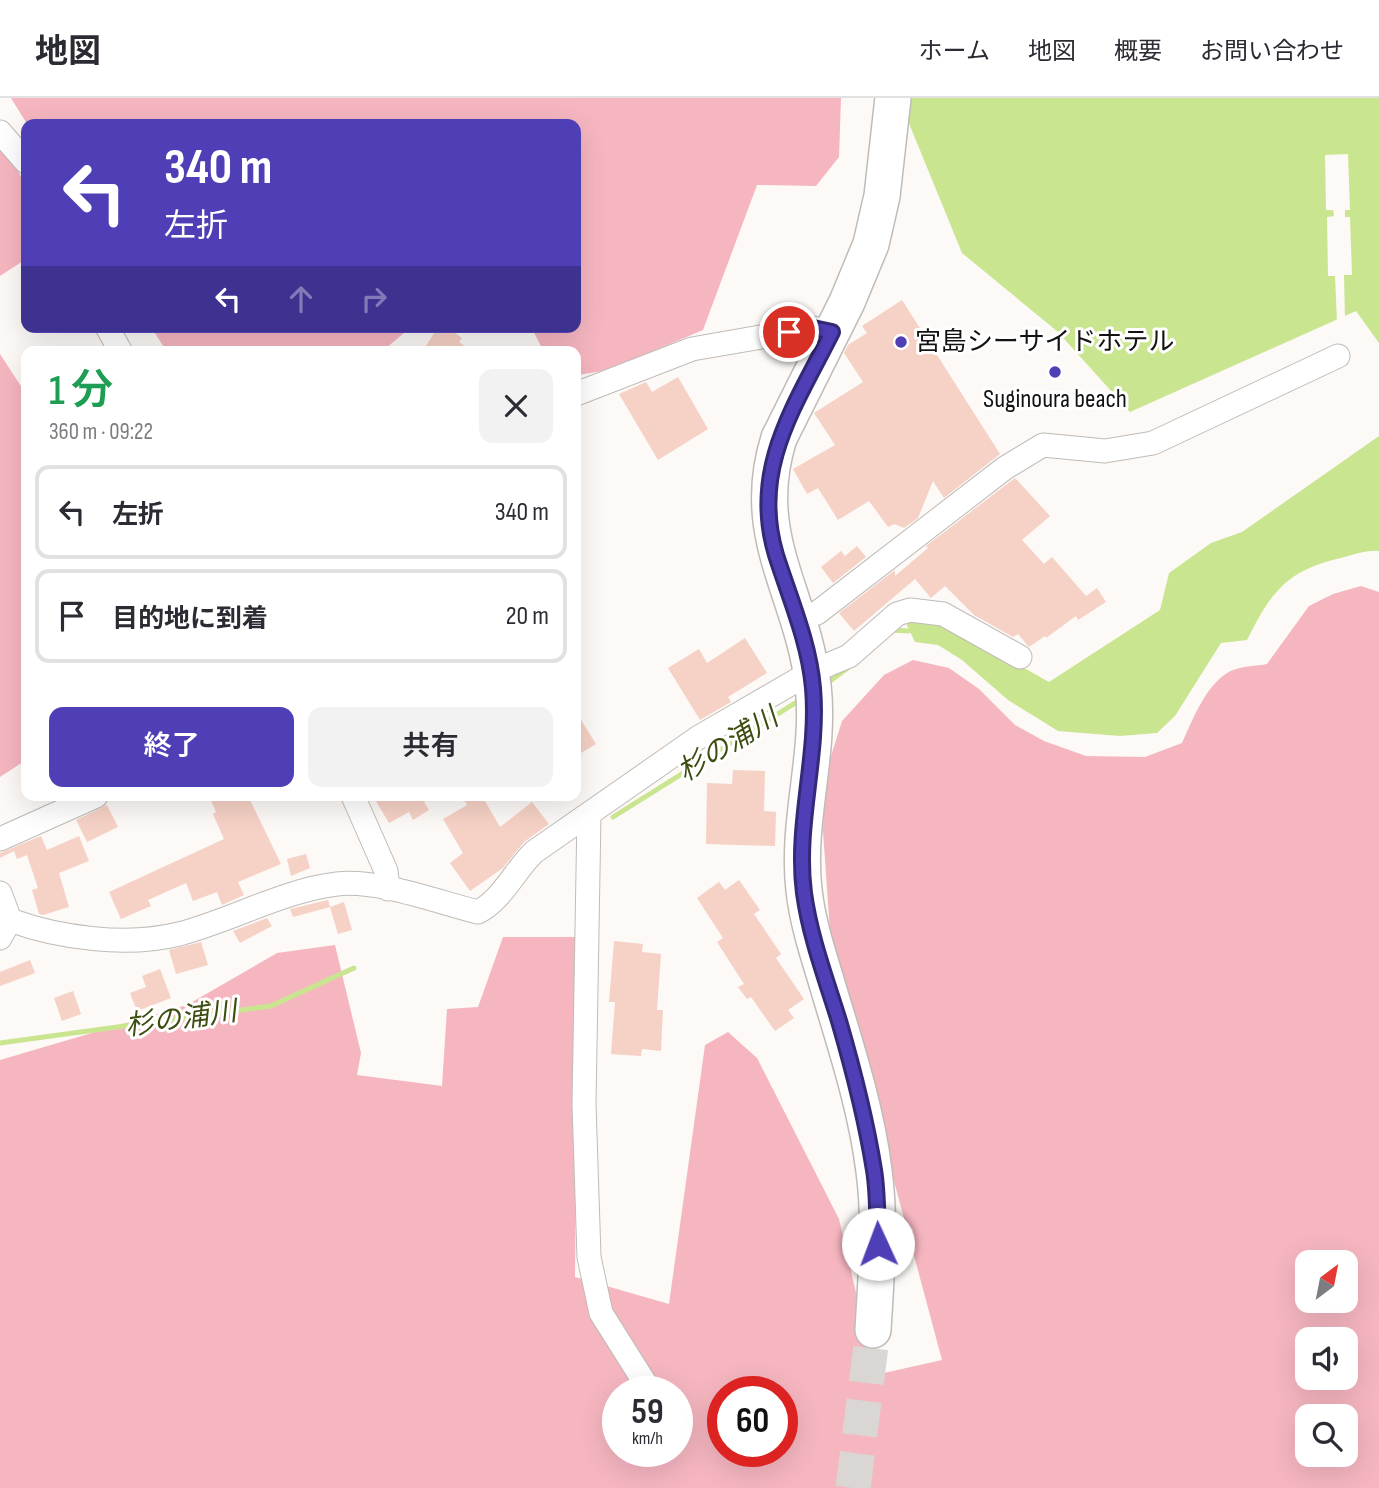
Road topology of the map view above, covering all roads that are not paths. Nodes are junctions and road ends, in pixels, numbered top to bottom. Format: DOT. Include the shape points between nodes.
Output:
graph roads {
  1 [pos="893,98"];
  2 [pos="0,132"];
  3 [pos="21,156"];
  4 [pos="832,332"];
  5 [pos="1338,356"];
  6 [pos="581,392"];
  7 [pos="797,618"];
  8 [pos="1020,657"];
  9 [pos="813,692"];
  10 [pos="85,801"];
  11 [pos="354,801"];
  12 [pos="589,814"];
  13 [pos="0,839"];
  14 [pos="388,889"];
  15 [pos="0,893"];
  16 [pos="5,929"];
  17 [pos="873,1330"];
  18 [pos="641,1376"];
  1 -- 4 [label="main road" via="877,220 862,267"];
  2 -- 3 [label="street"];
  4 -- 6 [label="street" via="813,328 692,349"];
  4 -- 7 [label="main road" via="779,439 769,476 771,535"];
  5 -- 7 [label="street" via="1153,443 1105,451 1044,445 1005,468 817,613"];
  7 -- 9 [label="main road"];
  8 -- 9 [label="street" via="943,614 910,610 897,614"];
  9 -- 12 [label="street" via="699,737"];
  9 -- 17 [label="main road" via="801,861 809,923 855,1084 874,1171 878,1244"];
  10 -- 13 [label="street"];
  11 -- 14 [label="street" via="386,871"];
  12 -- 14 [label="street" via="534,852 490,906 478,912"];
  12 -- 18 [label="street" via="584,1104 589,1257 601,1313"];
  14 -- 16 [label="street" via="363,883 336,884 177,935 107,941"];
  15 -- 16 [label="street"];
}
